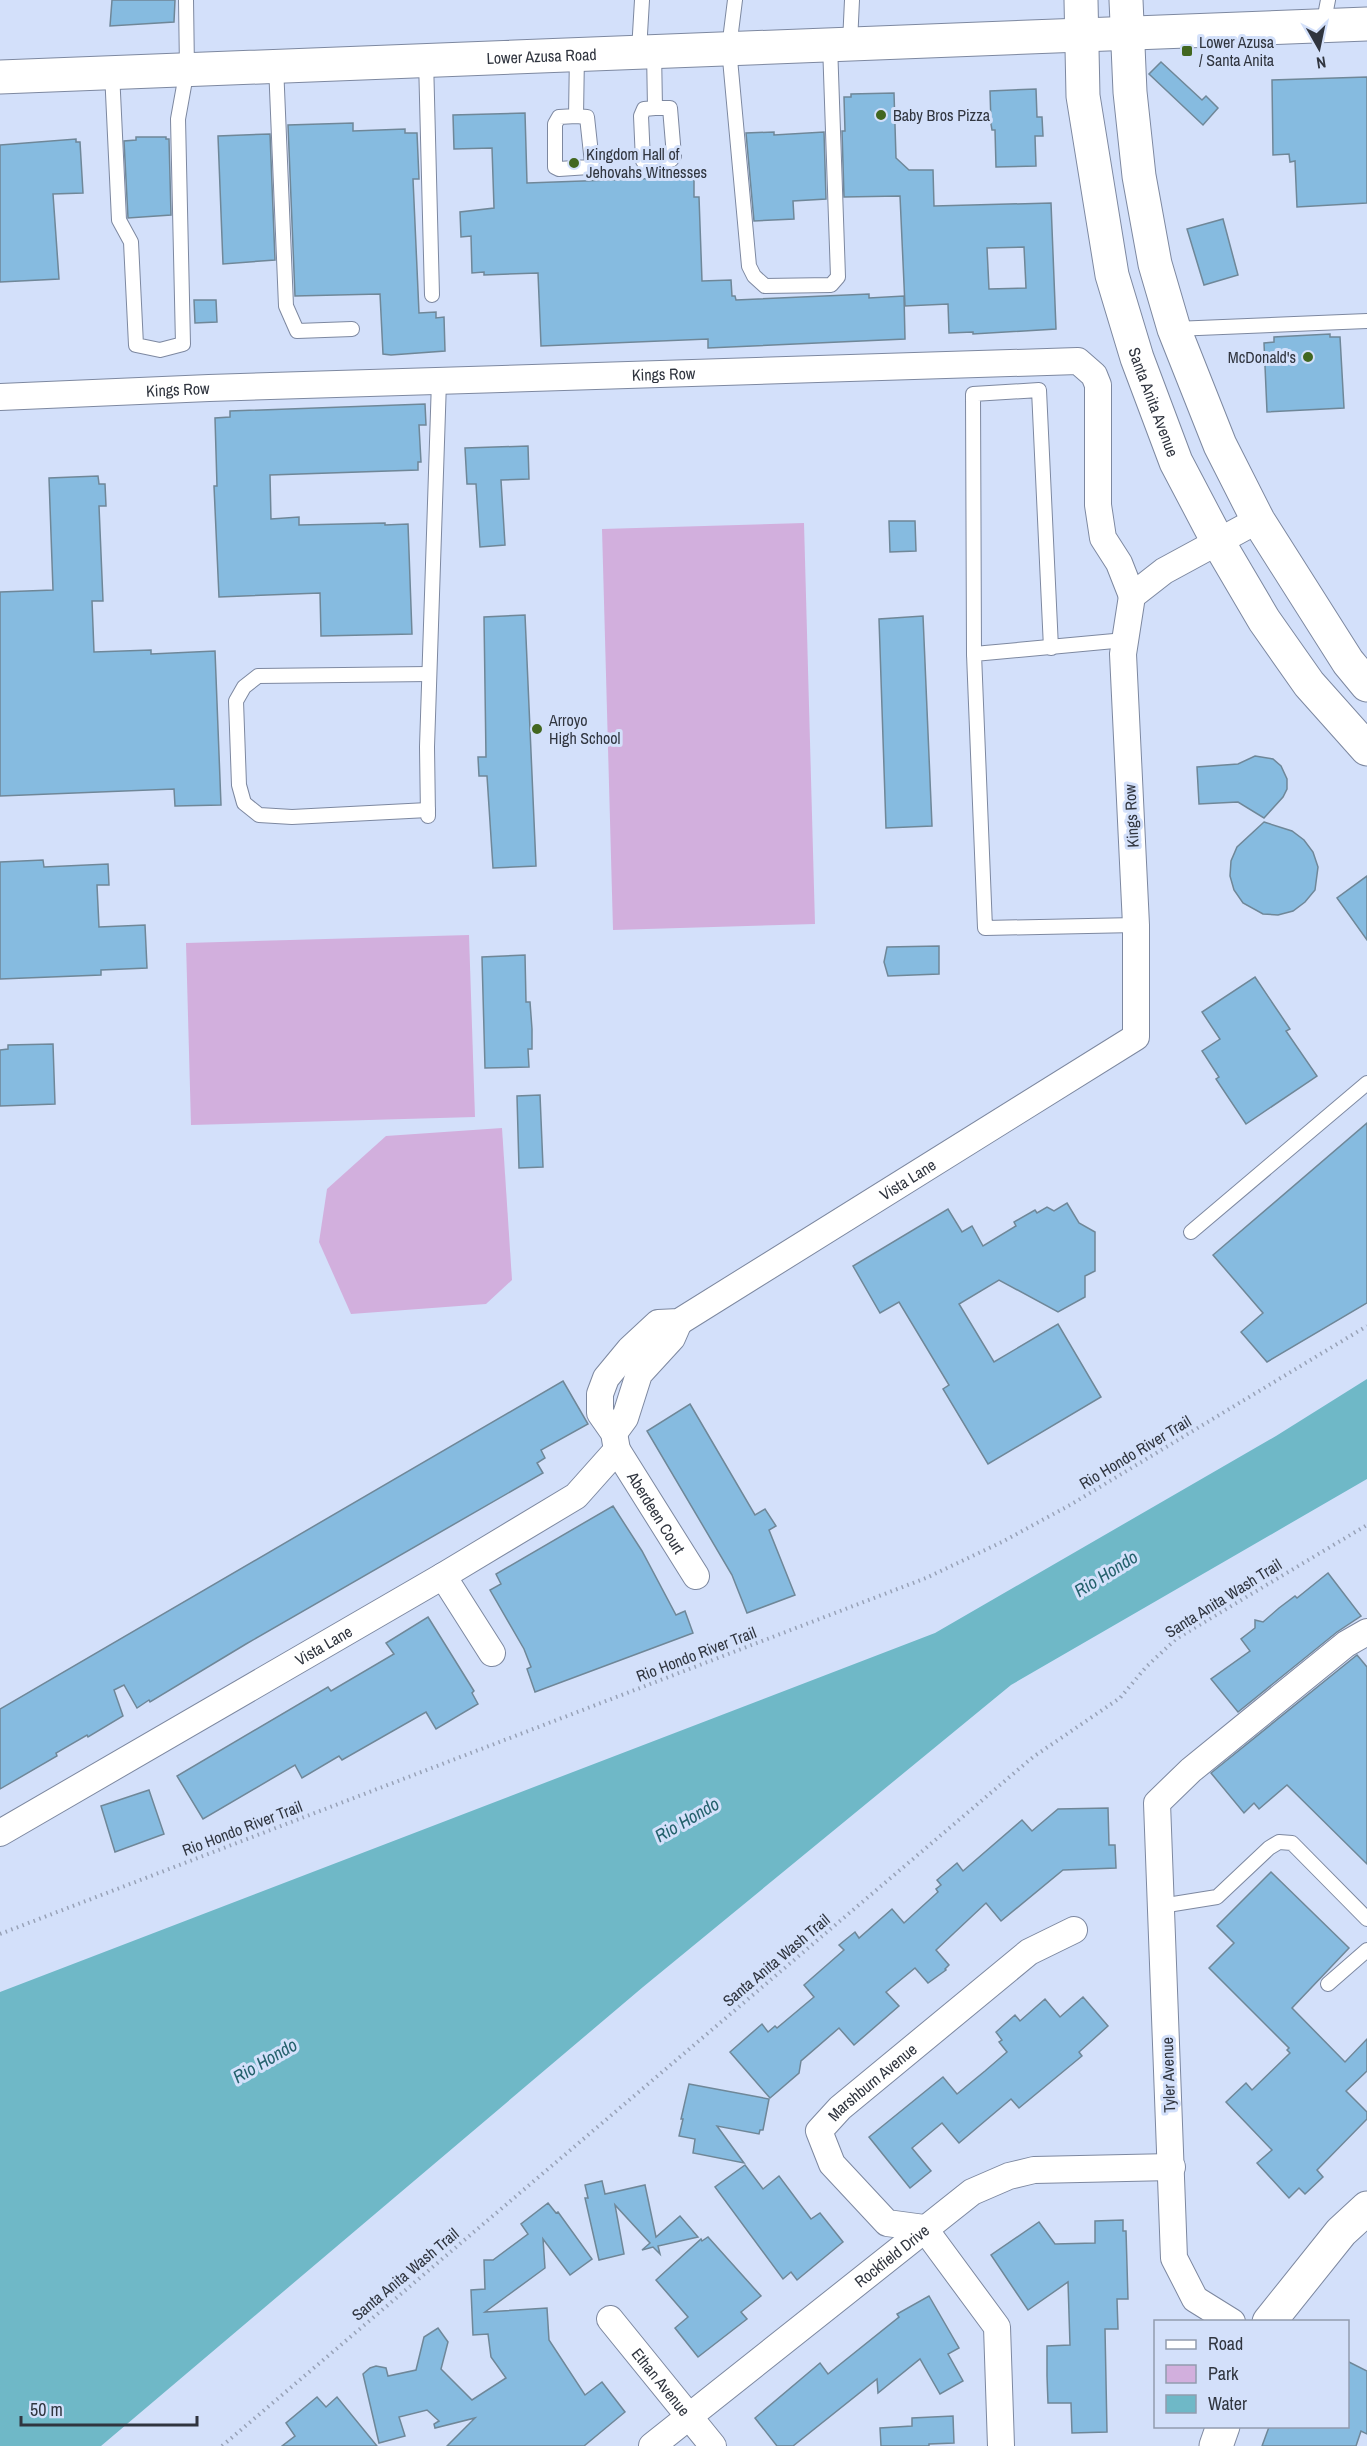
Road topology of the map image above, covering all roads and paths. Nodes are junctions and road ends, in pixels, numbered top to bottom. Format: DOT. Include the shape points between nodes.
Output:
graph roads {
  1 [pos="186,0"];
  2 [pos="642,0"];
  3 [pos="735,0"];
  4 [pos="852,0"];
  5 [pos="1081,0"];
  6 [pos="1126,0"];
  7 [pos="1326,13"];
  8 [pos="1367,24"];
  9 [pos="1083,34"];
  10 [pos="1126,34"];
  11 [pos="840,44"];
  12 [pos="729,48"];
  13 [pos="646,51"];
  14 [pos="577,54"];
  15 [pos="426,59"];
  16 [pos="276,65"];
  17 [pos="187,69"];
  18 [pos="112,72"];
  19 [pos="0,77"];
  20 [pos="655,108"];
  21 [pos="576,116"];
  22 [pos="432,295"];
  23 [pos="1364,324"];
  24 [pos="352,329"];
  25 [pos="1174,329"];
  26 [pos="1037,363"];
  27 [pos="964,366"];
  28 [pos="439,381"];
  29 [pos="1039,390"];
  30 [pos="973,394"];
  31 [pos="0,398"];
  32 [pos="1258,520"];
  33 [pos="1217,540"];
  34 [pos="1132,596"];
  35 [pos="1125,640"];
  36 [pos="1051,648"];
  37 [pos="974,654"];
  38 [pos="429,674"];
  39 [pos="1367,685"];
  40 [pos="1354,724"];
  41 [pos="1367,749"];
  42 [pos="1136,925"];
  43 [pos="1136,1037"];
  44 [pos="1367,1083"];
  45 [pos="1191,1232"];
  46 [pos="1367,1326"];
  47 [pos="615,1442"];
  48 [pos="1367,1525"];
  49 [pos="443,1576"];
  50 [pos="696,1576"];
  51 [pos="1367,1632"];
  52 [pos="492,1653"];
  53 [pos="0,1833"];
  54 [pos="1161,1906"];
  55 [pos="1367,1919"];
  56 [pos="1074,1930"];
  57 [pos="0,1934"];
  58 [pos="1367,1950"];
  59 [pos="1328,1984"];
  60 [pos="1172,2167"];
  61 [pos="1367,2208"];
  62 [pos="924,2228"];
  63 [pos="610,2319"];
  64 [pos="1229,2320"];
  65 [pos="1271,2320"];
  66 [pos="689,2417"];
  67 [pos="1223,2428"];
  68 [pos="222,2446"];
  69 [pos="652,2446"];
  70 [pos="713,2446"];
  71 [pos="1001,2446"];
  72 [pos="1216,2446"];
  1 -- 17 [label="lane"];
  2 -- 13 [label="lane"];
  3 -- 12 [label="lane"];
  4 -- 11 [label="lane"];
  5 -- 9 [label="main road, Santa Anita Avenue"];
  6 -- 10 [label="main road"];
  7 -- 8 [label="main road"];
  7 -- 10 [label="main road"];
  9 -- 10 [label="main road, Lower Azusa Road"];
  9 -- 11 [label="main road, Lower Azusa Road"];
  9 -- 33 [label="main road, Santa Anita Avenue" via="1083,96 1112,275 1137,358 1176,462"];
  10 -- 25 [label="main road" via="1139,176 1155,264"];
  11 -- 12 [label="main road, Lower Azusa Road"];
  11 -- 12 [label="lane" via="838,277 831,285 765,286 749,266"];
  12 -- 13 [label="main road, Lower Azusa Road"];
  13 -- 14 [label="main road, Lower Azusa Road"];
  13 -- 20 [label="lane"];
  14 -- 15 [label="main road, Lower Azusa Road"];
  14 -- 21 [label="lane"];
  15 -- 16 [label="main road, Lower Azusa Road"];
  15 -- 22 [label="lane"];
  16 -- 17 [label="main road, Lower Azusa Road"];
  16 -- 24 [label="lane" via="286,306 297,331"];
  17 -- 18 [label="main road, Lower Azusa Road"];
  17 -- 18 [label="lane" via="178,119 183,344 160,350 136,345 131,242 119,220"];
  18 -- 19 [label="main road, Lower Azusa Road"];
  23 -- 25 [label="lane"];
  25 -- 32 [label="main road" via="1220,445"];
  26 -- 27 [label="street, Kings Row"];
  26 -- 29 [label="lane"];
  26 -- 34 [label="street, Kings Row" via="1078,361 1094,375 1098,385 1098,505 1102,538 1119,563"];
  27 -- 28 [label="street, Kings Row"];
  27 -- 30 [label="lane"];
  28 -- 31 [label="street, Kings Row"];
  28 -- 38 [label="lane"];
  29 -- 30 [label="lane"];
  29 -- 36 [label="lane"];
  30 -- 37 [label="lane"];
  32 -- 33 [label="street"];
  32 -- 39 [label="main road" via="1348,662"];
  33 -- 34 [label="street" via="1164,571"];
  33 -- 40 [label="main road, Santa Anita Avenue" via="1264,620 1309,684"];
  34 -- 35 [label="street, Kings Row"];
  35 -- 36 [label="lane"];
  35 -- 42 [label="street, Kings Row" via="1123,666"];
  36 -- 37 [label="lane"];
  37 -- 42 [label="lane" via="985,928"];
  38 -- 38 [label="lane" via="428,813 259,815 244,803 239,785 236,701 244,687 258,676"];
  40 -- 41 [label="main road, Santa Anita Avenue"];
  42 -- 43 [label="street, Kings Row"];
  43 -- 47 [label="street, Vista Lane" via="679,1322 658,1323 606,1378 600,1394 600,1413"];
  44 -- 45 [label="lane"];
  46 -- 57 [label="path, Rio Hondo River Trail" via="1070,1505 926,1578"];
  47 -- 49 [label="street, Vista Lane" via="576,1496"];
  47 -- 50 [label="street, Aberdeen Court"];
  48 -- 68 [label="path, Santa Anita Wash Trail" via="1168,1645 1120,1698 1033,1757"];
  49 -- 52 [label="street"];
  49 -- 53 [label="street, Vista Lane"];
  51 -- 54 [label="street, Tyler Avenue" via="1346,1644 1191,1770 1157,1803"];
  54 -- 55 [label="lane" via="1217,1897 1279,1842 1292,1843"];
  54 -- 60 [label="street, Tyler Avenue"];
  56 -- 62 [label="street, Marshburn Avenue" via="1029,1952 840,2108 819,2132 832,2164 887,2223"];
  58 -- 59 [label="lane"];
  60 -- 62 [label="street, Rockfield Drive" via="1034,2170 1009,2176 972,2192"];
  60 -- 64 [label="street, Tyler Avenue" via="1174,2258 1195,2298"];
  61 -- 65 [label="main road" via="1341,2232"];
  62 -- 66 [label="street, Rockfield Drive"];
  62 -- 71 [label="street" via="997,2327"];
  63 -- 66 [label="street, Ethan Avenue"];
  66 -- 69 [label="street, Rockfield Drive"];
  66 -- 70 [label="street, Ethan Avenue"];
  67 -- 72 [label="main road"];
}
